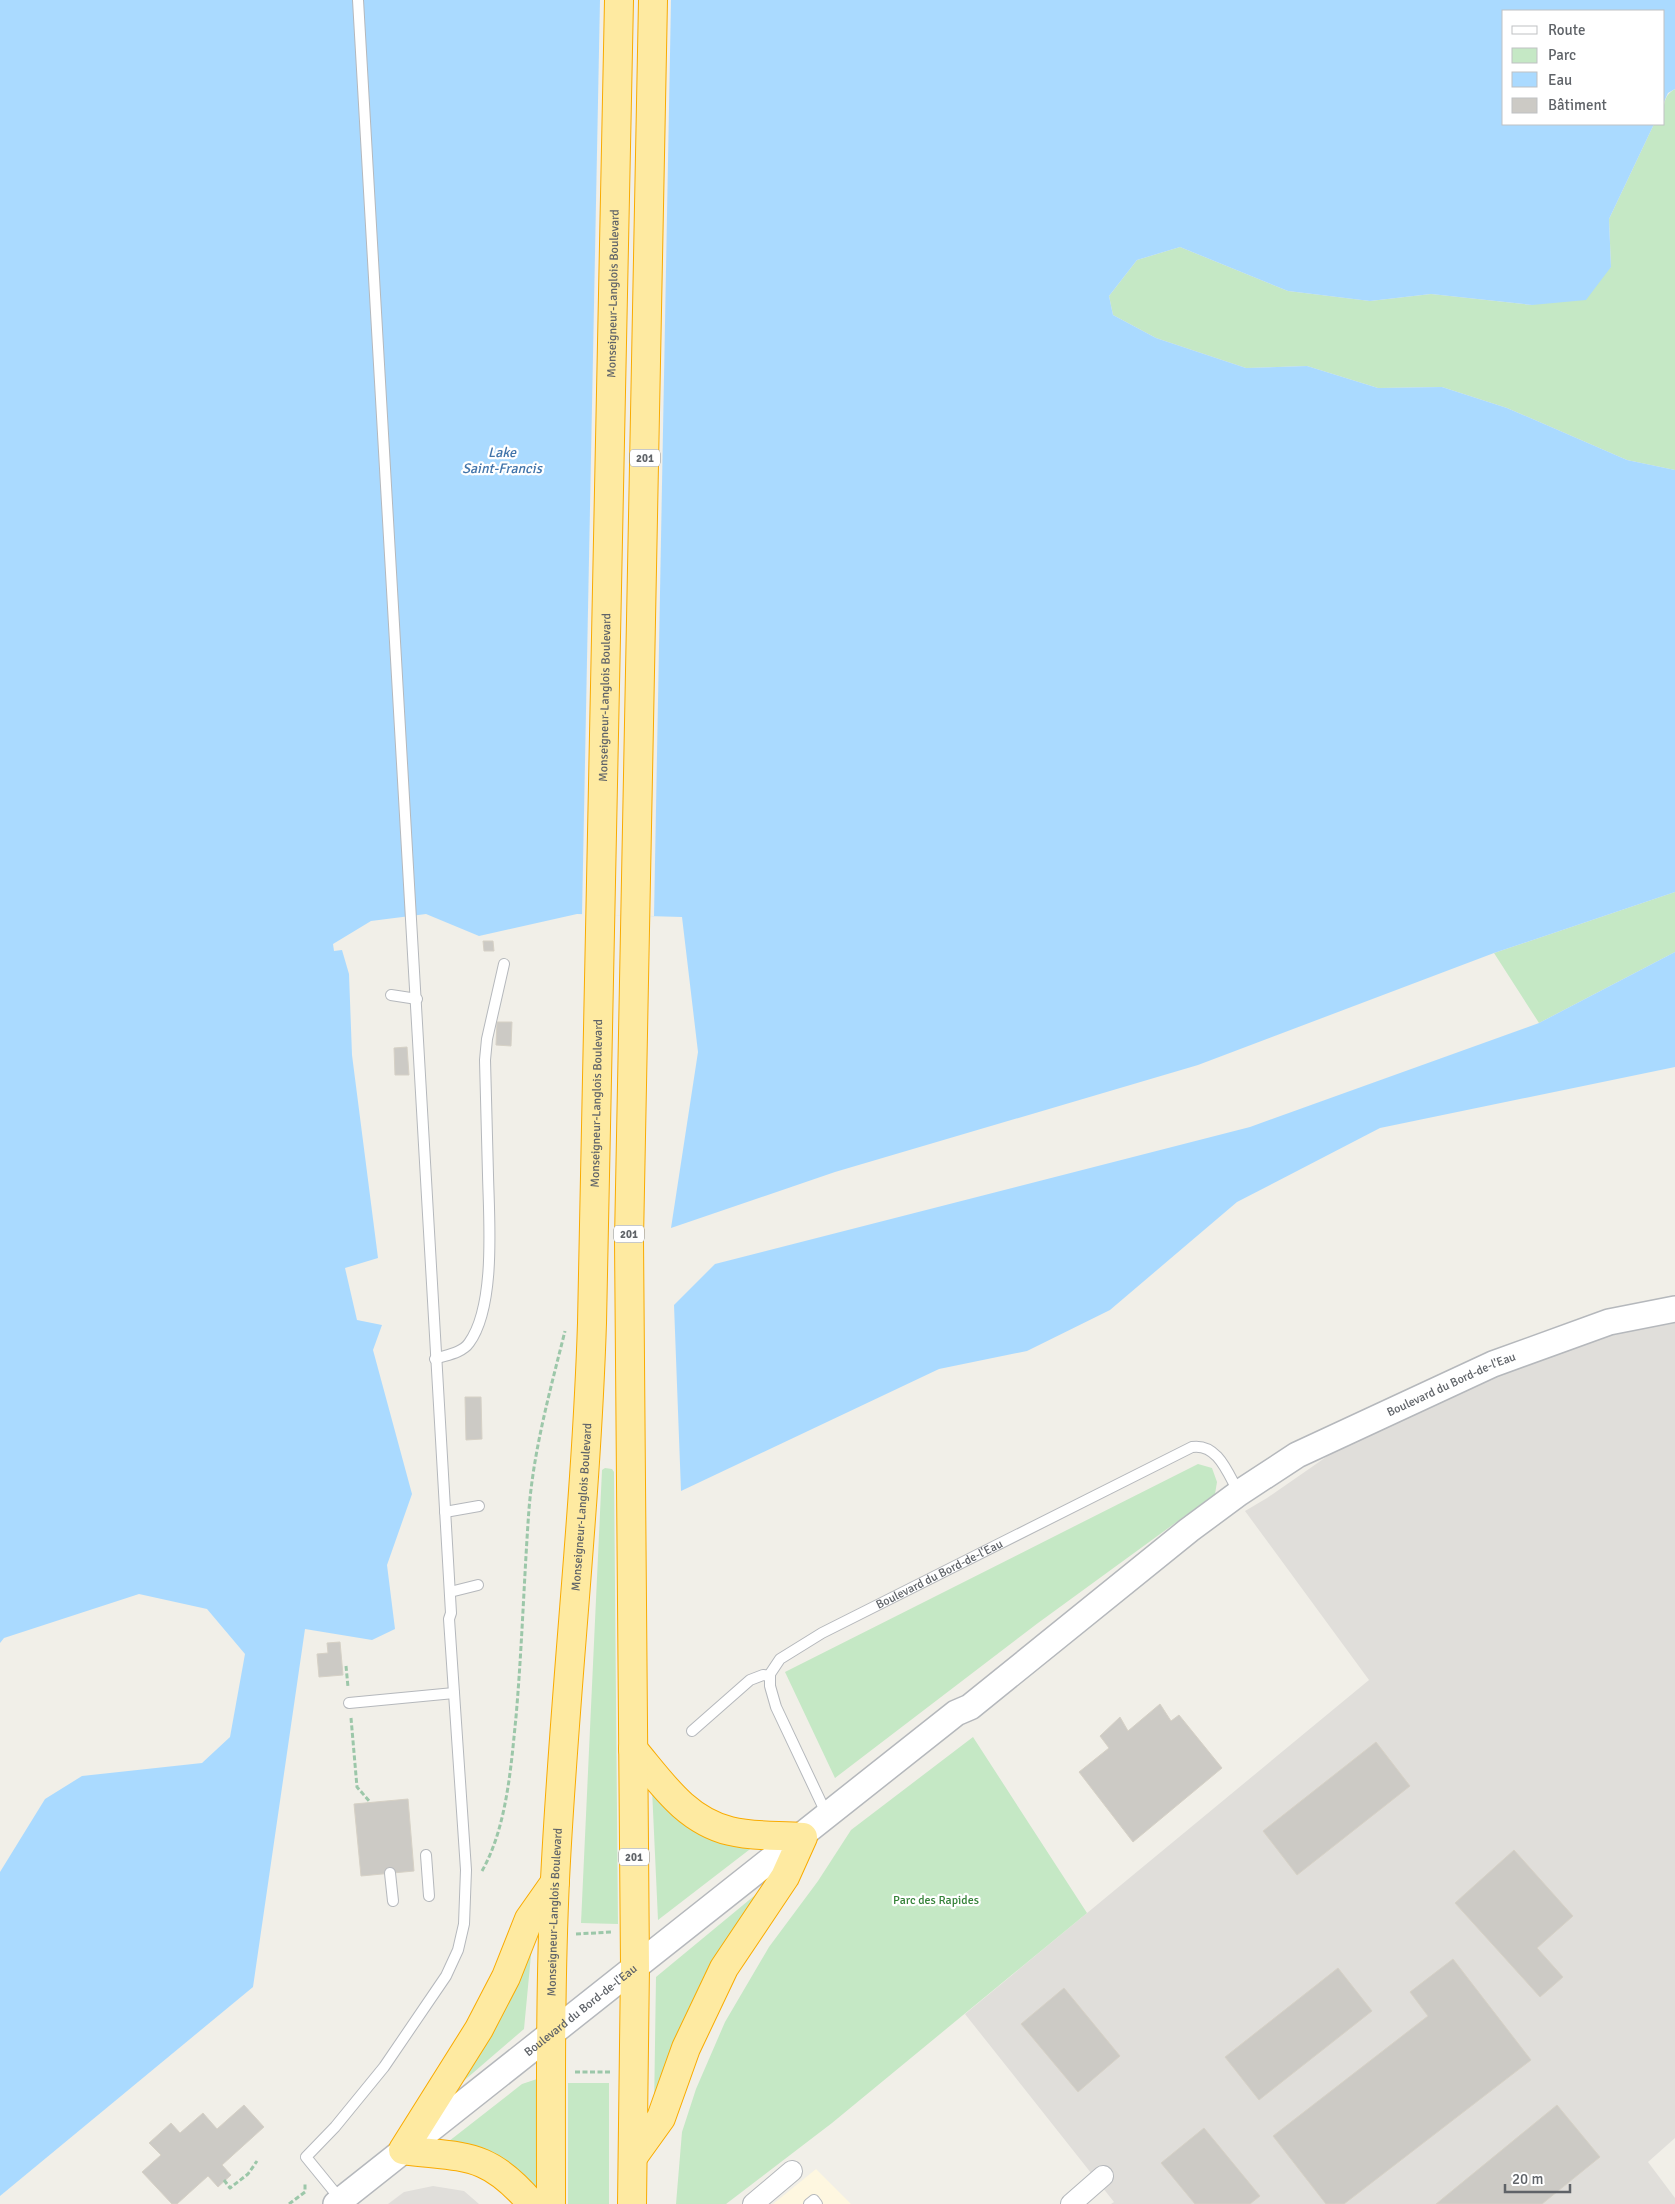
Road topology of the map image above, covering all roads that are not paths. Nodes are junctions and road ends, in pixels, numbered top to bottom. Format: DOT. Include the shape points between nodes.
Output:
graph roads {
  1 [pos="358,0"];
  2 [pos="619,0"];
  3 [pos="653,0"];
  4 [pos="504,964"];
  5 [pos="391,996"];
  6 [pos="417,999"];
  7 [pos="1675,1310"];
  8 [pos="435,1359"];
  9 [pos="1240,1493"];
  10 [pos="479,1506"];
  11 [pos="445,1512"];
  12 [pos="478,1585"];
  13 [pos="450,1592"];
  14 [pos="770,1676"];
  15 [pos="454,1693"];
  16 [pos="349,1702"];
  17 [pos="692,1731"];
  18 [pos="632,1749"];
  19 [pos="827,1816"];
  20 [pos="803,1836"];
  21 [pos="426,1855"];
  22 [pos="390,1873"];
  23 [pos="555,1882"];
  24 [pos="429,1896"];
  25 [pos="393,1901"];
  26 [pos="635,1966"];
  27 [pos="551,2036"];
  28 [pos="403,2150"];
  29 [pos="633,2157"];
  30 [pos="792,2171"];
  31 [pos="1103,2176"];
  32 [pos="339,2202"];
  33 [pos="532,2204"];
  34 [pos="551,2204"];
  35 [pos="632,2204"];
  36 [pos="753,2204"];
  37 [pos="809,2204"];
  38 [pos="817,2204"];
  39 [pos="1071,2204"];
  1 -- 6 [label="lane"];
  2 -- 23 [label="highway, Monseigneur-Langlois Boulevard" via="590,1393"];
  3 -- 18 [label="highway, 201" via="629,1240"];
  4 -- 8 [label="lane" via="485,1060 489,1240 483,1310 477,1331 468,1345"];
  5 -- 6 [label="lane"];
  6 -- 8 [label="lane"];
  7 -- 9 [label="street, Boulevard du Bord-de-l'Eau" via="1609,1322 1493,1364 1297,1455"];
  8 -- 11 [label="lane"];
  9 -- 14 [label="lane, Boulevard du Bord-de-l'Eau" via="1216,1454 1207,1448 1192,1447 822,1633 780,1659"];
  9 -- 19 [label="street, Boulevard du Bord-de-l'Eau"];
  10 -- 11 [label="lane"];
  11 -- 13 [label="lane"];
  12 -- 13 [label="lane"];
  13 -- 15 [label="lane"];
  14 -- 17 [label="lane" via="750,1680"];
  14 -- 19 [label="lane" via="776,1707"];
  15 -- 16 [label="lane"];
  15 -- 32 [label="lane" via="466,1882 464,1924 458,1950 446,1976 384,2067 335,2128 306,2157"];
  18 -- 20 [label="highway" via="673,1797 700,1819 731,1831"];
  18 -- 26 [label="highway, 201"];
  19 -- 20 [label="street, Boulevard du Bord-de-l'Eau"];
  20 -- 26 [label="street, Boulevard du Bord-de-l'Eau"];
  20 -- 29 [label="highway" via="785,1877 724,1968 686,2048 661,2118"];
  21 -- 24 [label="lane"];
  22 -- 25 [label="lane"];
  23 -- 27 [label="highway, Monseigneur-Langlois Boulevard"];
  23 -- 28 [label="highway" via="529,1919 506,1978 479,2030"];
  26 -- 27 [label="street, Boulevard du Bord-de-l'Eau"];
  26 -- 29 [label="highway, 201"];
  27 -- 28 [label="street, Boulevard du Bord-de-l'Eau"];
  27 -- 34 [label="highway, Monseigneur-Langlois Boulevard"];
  28 -- 32 [label="street, Boulevard du Bord-de-l'Eau"];
  28 -- 33 [label="highway" via="478,2160 502,2174"];
  29 -- 35 [label="highway, 201"];
  30 -- 36 [label="street"];
  31 -- 39 [label="street"];
  37 -- 38 [label="lane" via="814,2200"];
}
